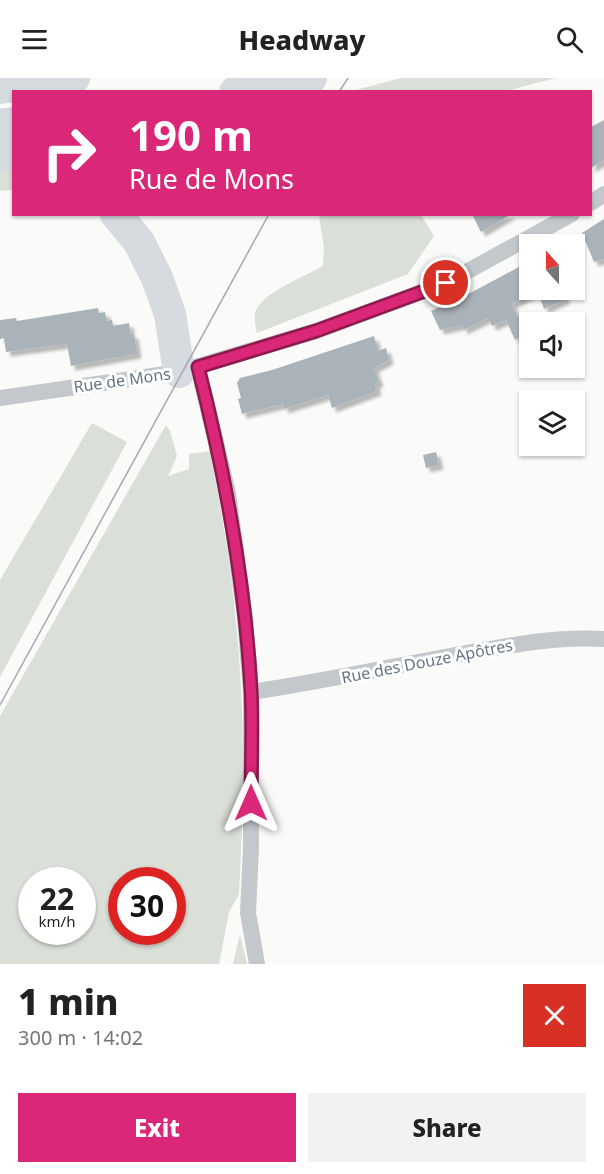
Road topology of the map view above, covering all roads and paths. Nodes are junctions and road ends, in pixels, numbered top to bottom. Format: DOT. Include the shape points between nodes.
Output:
graph roads {
  1 [pos="74,78"];
  2 [pos="311,78"];
  3 [pos="0,88"];
  4 [pos="246,90"];
  5 [pos="118,216"];
  6 [pos="143,216"];
  7 [pos="568,216"];
  8 [pos="189,370"];
  9 [pos="0,399"];
  10 [pos="604,639"];
  11 [pos="251,692"];
  12 [pos="257,964"];
  1 -- 3 [label="highway"];
  2 -- 4 [label="highway"];
  5 -- 8 [label="highway" via="140,242 157,278"];
  6 -- 8 [label="highway" via="172,274 185,315"];
  7 -- 8 [label="street, Rue de Mons" via="446,283 316,331"];
  8 -- 9 [label="street, Rue de Mons"];
  8 -- 11 [label="street" via="228,493"];
  10 -- 11 [label="street, Rue des Douze Apôtres" via="529,641"];
  11 -- 12 [label="street" via="248,913"];
}
